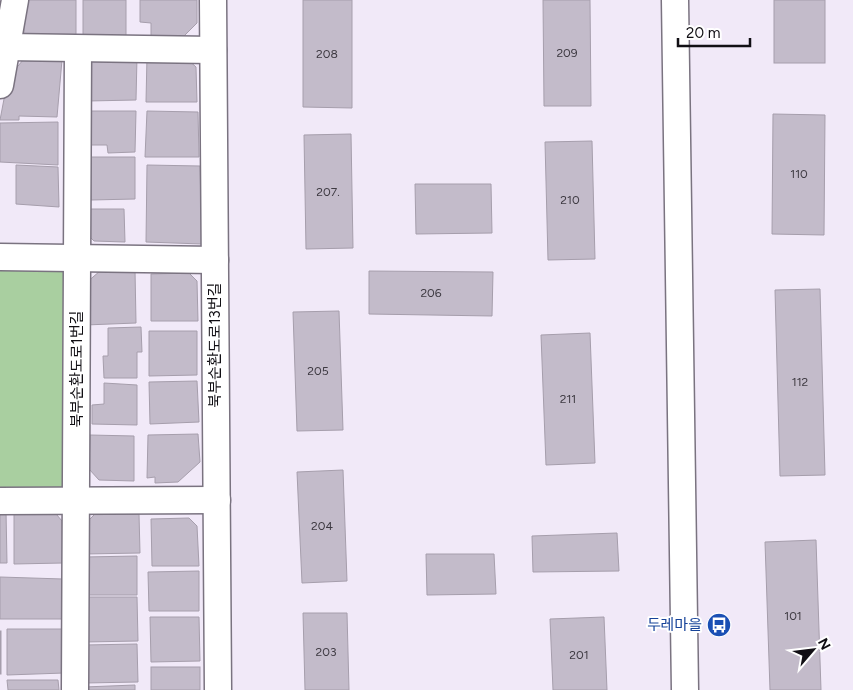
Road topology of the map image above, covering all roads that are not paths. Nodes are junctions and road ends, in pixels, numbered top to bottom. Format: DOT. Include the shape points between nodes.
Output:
graph roads {
  1 [pos="15,0"];
  2 [pos="213,0"];
  3 [pos="675,0"];
  4 [pos="7,47"];
  5 [pos="78,49"];
  6 [pos="213,50"];
  7 [pos="0,85"];
  8 [pos="0,257"];
  9 [pos="77,258"];
  10 [pos="215,260"];
  11 [pos="217,500"];
  12 [pos="0,501"];
  13 [pos="76,501"];
  14 [pos="75,690"];
  15 [pos="218,690"];
  16 [pos="685,690"];
  1 -- 4 [label="street"];
  2 -- 6 [label="street, 북부순환도로13번길"];
  3 -- 16 [label="street"];
  4 -- 5 [label="street"];
  4 -- 7 [label="street"];
  5 -- 6 [label="street"];
  5 -- 9 [label="street, 북부순환도로1번길"];
  6 -- 10 [label="street, 북부순환도로13번길"];
  8 -- 9 [label="street"];
  9 -- 10 [label="street"];
  9 -- 13 [label="street, 북부순환도로1번길"];
  10 -- 11 [label="street, 북부순환도로13번길"];
  11 -- 13 [label="street"];
  11 -- 15 [label="street, 북부순환도로13번길"];
  12 -- 13 [label="street"];
  13 -- 14 [label="street, 북부순환도로1번길"];
}
